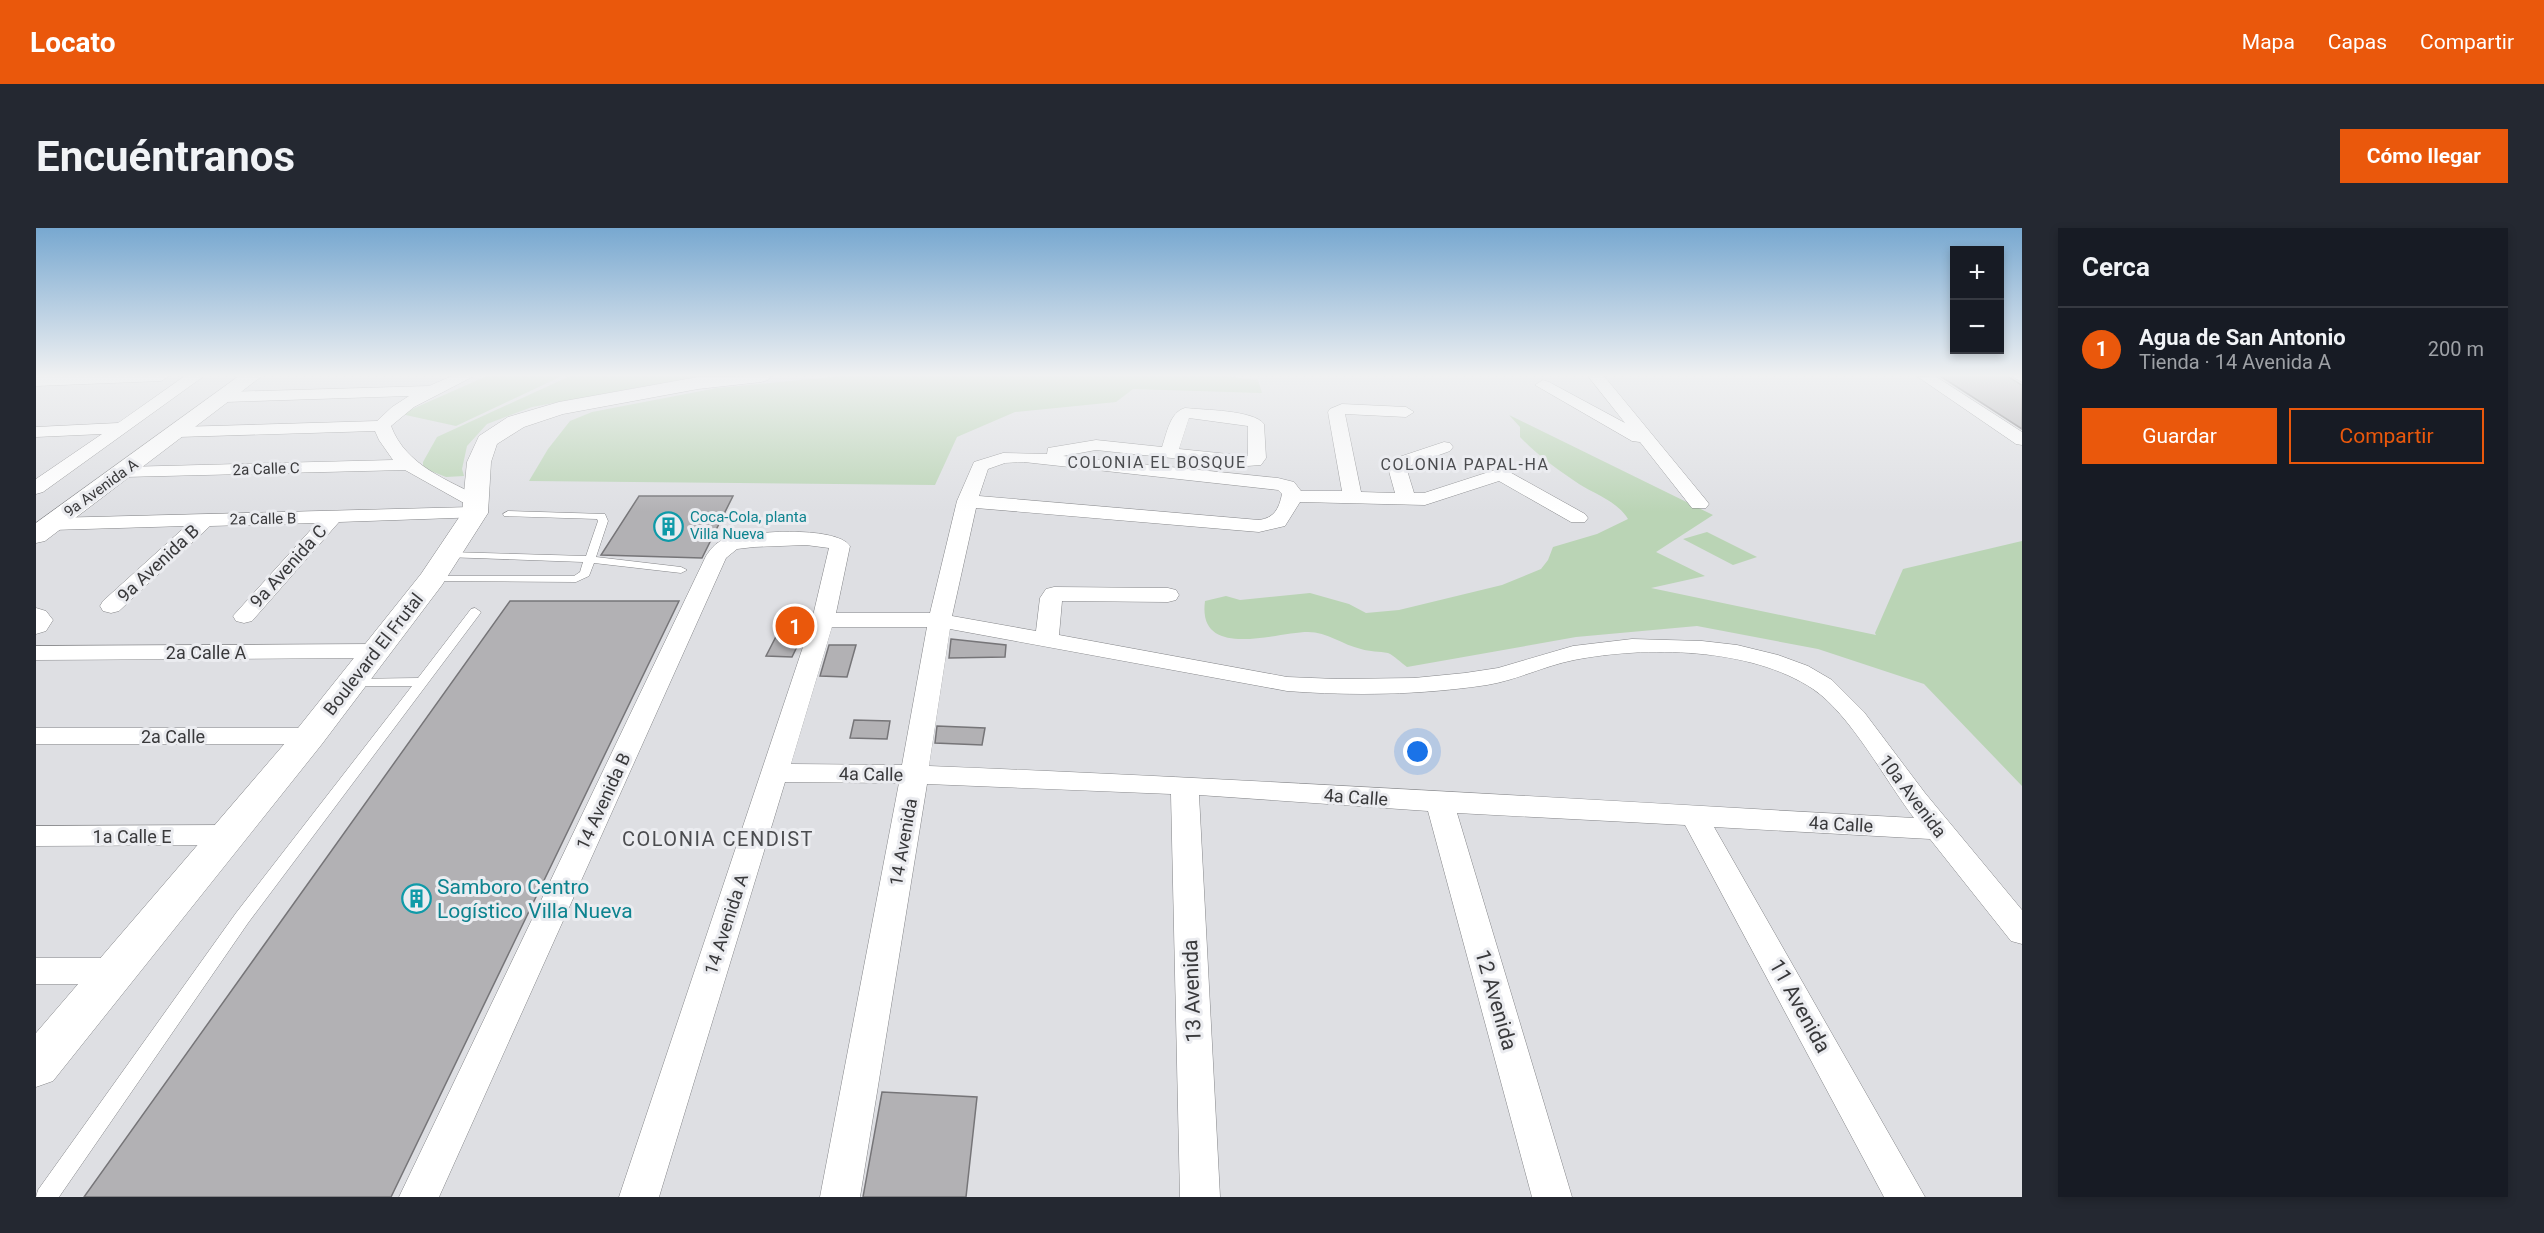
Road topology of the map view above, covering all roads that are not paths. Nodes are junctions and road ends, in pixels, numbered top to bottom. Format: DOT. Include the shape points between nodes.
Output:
graph roads {
  1 [pos="132,421"];
  2 [pos="192,421"];
  3 [pos="386,421"];
  4 [pos="518,421"];
  5 [pos="1180,421"];
  6 [pos="1251,421"];
  7 [pos="1337,421"];
  8 [pos="1610,421"];
  9 [pos="1632,421"];
  10 [pos="1993,421"];
  11 [pos="382,426"];
  12 [pos="121,429"];
  13 [pos="36,432"];
  14 [pos="178,432"];
  15 [pos="2022,440"];
  16 [pos="1649,442"];
  17 [pos="1444,447"];
  18 [pos="1168,453"];
  19 [pos="1024,458"];
  20 [pos="408,465"];
  21 [pos="124,472"];
  22 [pos="36,488"];
  23 [pos="1292,496"];
  24 [pos="1353,498"];
  25 [pos="1406,499"];
  26 [pos="967,501"];
  27 [pos="1699,504"];
  28 [pos="487,510"];
  29 [pos="333,517"];
  30 [pos="1578,518"];
  31 [pos="205,520"];
  32 [pos="44,530"];
  33 [pos="840,546"];
  34 [pos="589,559"];
  35 [pos="440,567"];
  36 [pos="681,570"];
  37 [pos="1168,595"];
  38 [pos="111,606"];
  39 [pos="475,612"];
  40 [pos="244,616"];
  41 [pos="36,617"];
  42 [pos="823,620"];
  43 [pos="939,620"];
  44 [pos="36,626"];
  45 [pos="1047,638"];
  46 [pos="377,651"];
  47 [pos="36,653"];
  48 [pos="352,682"];
  49 [pos="422,682"];
  50 [pos="36,736"];
  51 [pos="310,736"];
  52 [pos="774,773"];
  53 [pos="915,774"];
  54 [pos="1185,785"];
  55 [pos="1440,802"];
  56 [pos="1694,816"];
  57 [pos="1938,829"];
  58 [pos="227,835"];
  59 [pos="36,836"];
  60 [pos="2022,932"];
  61 [pos="115,971"];
  62 [pos="36,972"];
  63 [pos="36,1067"];
  64 [pos="46,1197"];
  65 [pos="419,1197"];
  66 [pos="639,1197"];
  67 [pos="840,1197"];
  68 [pos="1200,1197"];
  69 [pos="1552,1197"];
  70 [pos="1905,1197"];
  1 -- 12 [label="street"];
  2 -- 14 [label="main road, 9a Avenida A"];
  3 -- 11 [label="street"];
  4 -- 28 [label="main road, Boulevard El Frutal" via="494,434 483,447 479,462"];
  5 -- 18 [label="street"];
  6 -- 18 [label="street" via="1256,424 1255,461"];
  7 -- 24 [label="street"];
  8 -- 16 [label="street"];
  9 -- 16 [label="street"];
  10 -- 15 [label="street"];
  11 -- 14 [label="street"];
  11 -- 20 [label="street"];
  12 -- 13 [label="street"];
  12 -- 22 [label="street"];
  14 -- 21 [label="main road, 9a Avenida A"];
  16 -- 27 [label="street"];
  17 -- 25 [label="street" via="1396,464"];
  18 -- 19 [label="street" via="1096,446"];
  19 -- 23 [label="street" via="1278,484 1292,490"];
  19 -- 26 [label="street, 14 Avenida" via="980,466"];
  20 -- 21 [label="street, 2a Calle C"];
  20 -- 28 [label="street"];
  21 -- 32 [label="main road, 9a Avenida A"];
  23 -- 24 [label="street"];
  23 -- 26 [label="street" via="1275,524 1259,526"];
  24 -- 25 [label="street"];
  25 -- 30 [label="street" via="1438,495 1498,475"];
  26 -- 43 [label="street, 14 Avenida"];
  28 -- 29 [label="street, 2a Calle B"];
  28 -- 34 [label="lane" via="602,516"];
  28 -- 35 [label="main road, Boulevard El Frutal"];
  29 -- 31 [label="street, 2a Calle B"];
  29 -- 40 [label="street, 9a Avenida C"];
  31 -- 32 [label="street, 2a Calle B"];
  31 -- 38 [label="street, 9a Avenida B"];
  33 -- 42 [label="street, 14 Avenida A"];
  33 -- 65 [label="street, 14 Avenida B" via="828,539 781,539 732,543 716,556"];
  34 -- 35 [label="lane"];
  34 -- 35 [label="lane" via="585,574 576,579"];
  34 -- 36 [label="lane"];
  35 -- 46 [label="main road, Boulevard El Frutal"];
  37 -- 45 [label="street" via="1054,594"];
  39 -- 49 [label="lane"];
  41 -- 44 [label="main road"];
  42 -- 43 [label="street, 10a Avenida"];
  42 -- 52 [label="street, 14 Avenida A"];
  43 -- 45 [label="street, 10a Avenida"];
  43 -- 53 [label="street, 14 Avenida"];
  45 -- 57 [label="street, 10a Avenida" via="1287,684 1335,687 1490,677 1571,654 1608,648 1705,647 1759,658 1795,669 1823,684 1843,704"];
  46 -- 47 [label="street, 2a Calle A"];
  46 -- 48 [label="main road, Boulevard El Frutal"];
  48 -- 49 [label="lane"];
  48 -- 51 [label="main road, Boulevard El Frutal"];
  49 -- 64 [label="lane" via="242,918"];
  50 -- 51 [label="street, 2a Calle"];
  51 -- 58 [label="main road, Boulevard El Frutal"];
  52 -- 53 [label="street, 4a Calle"];
  52 -- 66 [label="street, 14 Avenida A"];
  53 -- 54 [label="street, 4a Calle"];
  53 -- 67 [label="street, 14 Avenida"];
  54 -- 55 [label="street, 4a Calle"];
  54 -- 68 [label="street, 13 Avenida"];
  55 -- 56 [label="street, 4a Calle"];
  55 -- 69 [label="street, 12 Avenida"];
  56 -- 57 [label="street, 4a Calle"];
  56 -- 70 [label="street, 11 Avenida"];
  57 -- 60 [label="street, 10a Avenida"];
  58 -- 59 [label="street, 1a Calle E"];
  58 -- 61 [label="main road, Boulevard El Frutal"];
  61 -- 62 [label="street"];
  61 -- 63 [label="main road, Boulevard El Frutal"];
}
